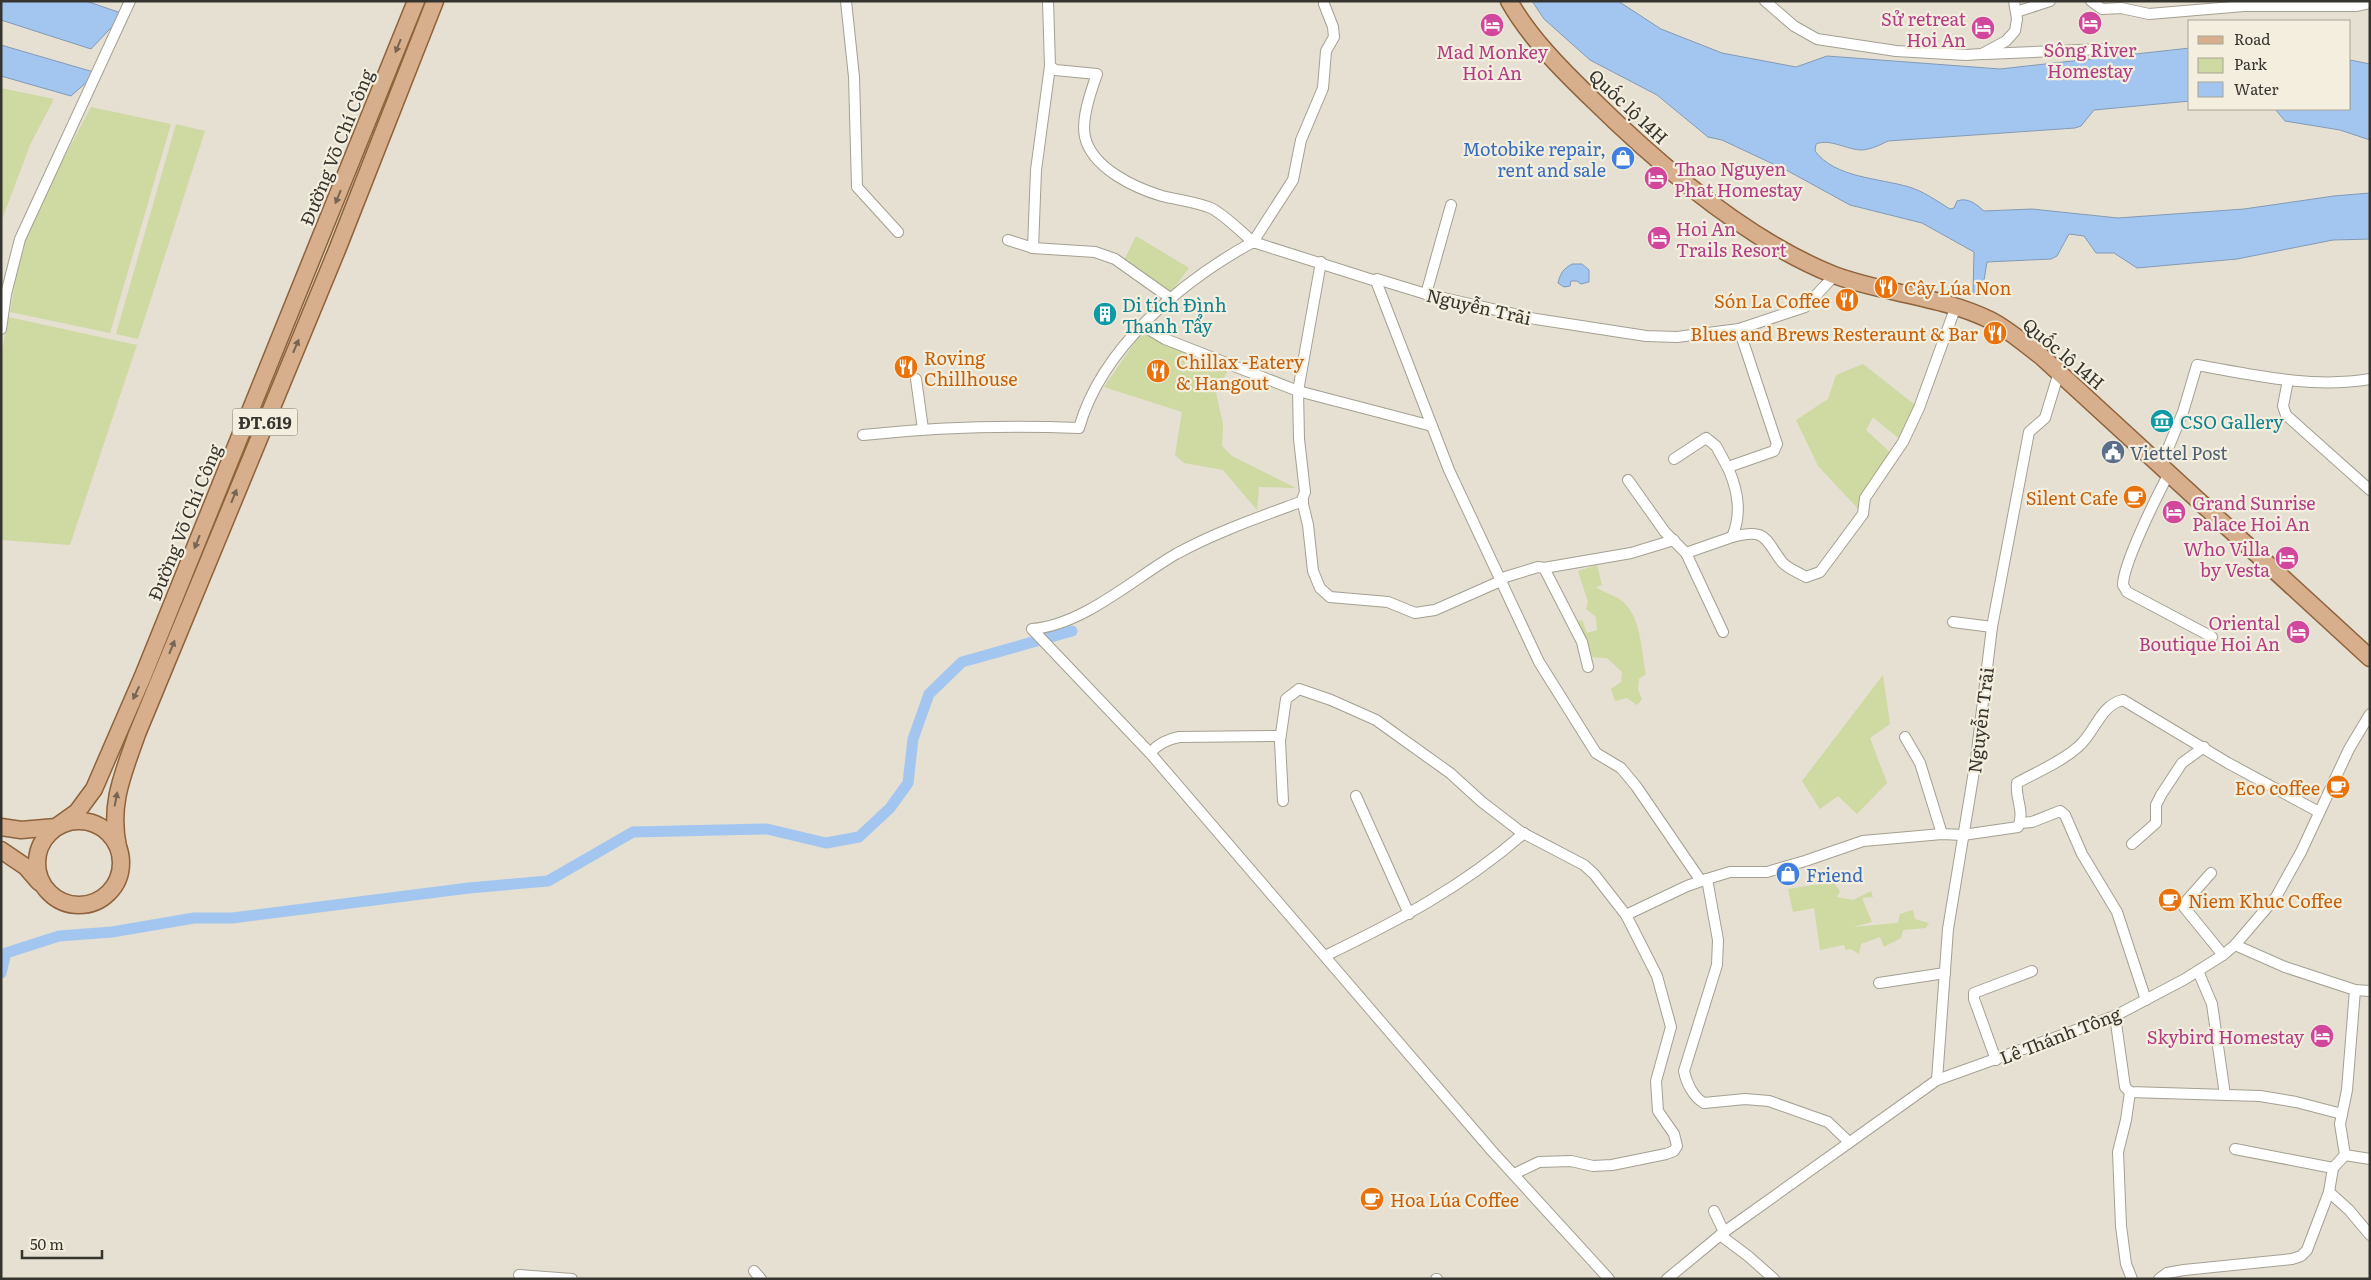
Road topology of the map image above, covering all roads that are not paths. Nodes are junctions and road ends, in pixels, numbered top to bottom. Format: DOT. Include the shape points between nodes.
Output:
graph roads {
  1 [pos="130,1"];
  2 [pos="416,1"];
  3 [pos="435,1"];
  4 [pos="846,1"];
  5 [pos="1048,1"];
  6 [pos="1509,1"];
  7 [pos="1764,1"];
  8 [pos="2014,1"];
  9 [pos="2050,1"];
  10 [pos="2091,1"];
  11 [pos="2356,3"];
  12 [pos="2370,3"];
  13 [pos="1324,4"];
  14 [pos="2243,4"];
  15 [pos="2016,12"];
  16 [pos="2102,49"];
  17 [pos="1982,54"];
  18 [pos="1050,66"];
  19 [pos="1452,205"];
  20 [pos="898,232"];
  21 [pos="1008,240"];
  22 [pos="1252,242"];
  23 [pos="1033,248"];
  24 [pos="1321,262"];
  25 [pos="1835,275"];
  26 [pos="1376,281"];
  27 [pos="1426,294"];
  28 [pos="1170,298"];
  29 [pos="1956,306"];
  30 [pos="1143,326"];
  31 [pos="1,329"];
  32 [pos="1739,330"];
  33 [pos="2059,372"];
  34 [pos="2370,379"];
  35 [pos="916,380"];
  36 [pos="2288,380"];
  37 [pos="1298,391"];
  38 [pos="1432,426"];
  39 [pos="923,429"];
  40 [pos="864,435"];
  41 [pos="1674,459"];
  42 [pos="1729,470"];
  43 [pos="2164,471"];
  44 [pos="1628,480"];
  45 [pos="2370,490"];
  46 [pos="1302,501"];
  47 [pos="1732,537"];
  48 [pos="1674,540"];
  49 [pos="1686,552"];
  50 [pos="1544,568"];
  51 [pos="1502,579"];
  52 [pos="1953,622"];
  53 [pos="1992,627"];
  54 [pos="1723,632"];
  55 [pos="2212,638"];
  56 [pos="2370,658"];
  57 [pos="1588,667"];
  58 [pos="2370,714"];
  59 [pos="1280,736"];
  60 [pos="1905,737"];
  61 [pos="2204,748"];
  62 [pos="1150,753"];
  63 [pos="1356,796"];
  64 [pos="1283,802"];
  65 [pos="2320,812"];
  66 [pos="2020,823"];
  67 [pos="1,827"];
  68 [pos="56,827"];
  69 [pos="1524,833"];
  70 [pos="1942,834"];
  71 [pos="1962,835"];
  72 [pos="2132,844"];
  73 [pos="118,847"];
  74 [pos="1,850"];
  75 [pos="2211,873"];
  76 [pos="1704,880"];
  77 [pos="44,889"];
  78 [pos="1409,914"];
  79 [pos="1626,915"];
  80 [pos="2235,945"];
  81 [pos="2223,955"];
  82 [pos="1325,956"];
  83 [pos="2032,971"];
  84 [pos="2198,971"];
  85 [pos="1945,973"];
  86 [pos="1879,983"];
  87 [pos="2355,990"];
  88 [pos="2370,991"];
  89 [pos="2146,1000"];
  90 [pos="2115,1016"];
  91 [pos="1996,1060"];
  92 [pos="1937,1080"];
  93 [pos="2130,1092"];
  94 [pos="2224,1095"];
  95 [pos="2342,1114"];
  96 [pos="1849,1142"];
  97 [pos="2235,1150"];
  98 [pos="2344,1155"];
  99 [pos="2370,1159"];
  100 [pos="2333,1168"];
  101 [pos="1514,1174"];
  102 [pos="2329,1192"];
  103 [pos="1714,1211"];
  104 [pos="1722,1234"];
  105 [pos="2370,1234"];
  106 [pos="519,1275"];
  107 [pos="572,1279"];
  108 [pos="1609,1279"];
  109 [pos="1667,1279"];
  110 [pos="1774,1279"];
  111 [pos="2132,1279"];
  112 [pos="2158,1279"];
  1 -- 31 [label="street" via="20,239"];
  2 -- 68 [label="main road, Đường Võ Chí Công / ĐT.619, one-way" via="108,760 86,801"];
  73 -- 3 [label="main road, Đường Võ Chí Công / ĐT.619, one-way" via="114,812 137,734 337,250"];
  4 -- 20 [label="street" via="854,77 857,187"];
  5 -- 18 [label="street"];
  6 -- 25 [label="main road, Quốc lộ 14H" via="1553,61 1661,164 1765,241"];
  7 -- 17 [label="street" via="1794,26 1817,39 1896,51"];
  8 -- 15 [label="street"];
  9 -- 15 [label="street"];
  10 -- 14 [label="street" via="2102,9 2121,8 2149,14"];
  11 -- 12 [label="street"];
  11 -- 14 [label="street"];
  13 -- 22 [label="street" via="1334,38 1326,51 1323,88 1301,140 1293,180"];
  15 -- 17 [label="street" via="2015,31 2006,41"];
  16 -- 17 [label="street"];
  18 -- 22 [label="street" via="1055,70 1097,74 1084,126 1090,149 1109,169 1144,189 1210,208"];
  18 -- 23 [label="street" via="1036,170"];
  19 -- 27 [label="street"];
  21 -- 23 [label="street"];
  22 -- 24 [label="street, Nguyễn Trãi"];
  22 -- 28 [label="street"];
  23 -- 28 [label="street" via="1095,252 1115,259"];
  24 -- 26 [label="street, Nguyễn Trãi"];
  24 -- 37 [label="street"];
  25 -- 29 [label="main road, Quốc lộ 14H"];
  25 -- 32 [label="street, Nguyễn Trãi" via="1805,307"];
  26 -- 27 [label="street, Nguyễn Trãi"];
  26 -- 38 [label="street"];
  27 -- 32 [label="street, Nguyễn Trãi" via="1536,319 1646,336"];
  28 -- 30 [label="street"];
  29 -- 33 [label="main road, Quốc lộ 14H" via="1991,320"];
  29 -- 47 [label="street" via="1919,408 1903,442 1865,498 1863,514 1820,572 1806,577 1791,569 1782,562 1770,542 1760,535 1750,532"];
  30 -- 37 [label="street" via="1165,339"];
  30 -- 39 [label="street" via="1099,380 1079,428 1000,425"];
  32 -- 42 [label="street" via="1777,444 1774,451 1743,460"];
  33 -- 43 [label="main road, Quốc lộ 14H"];
  33 -- 53 [label="street, Nguyễn Trãi" via="2045,418 2029,432"];
  34 -- 36 [label="street" via="2332,384"];
  35 -- 39 [label="street"];
  36 -- 43 [label="street" via="2197,366"];
  36 -- 45 [label="street" via="2283,406 2286,415"];
  37 -- 38 [label="street"];
  37 -- 46 [label="street" via="1305,492"];
  38 -- 51 [label="street" via="1449,470"];
  39 -- 40 [label="street"];
  41 -- 42 [label="street" via="1706,438 1716,446"];
  42 -- 47 [label="street" via="1739,509"];
  43 -- 55 [label="street" via="2123,585 2127,592"];
  43 -- 56 [label="main road, Quốc lộ 14H"];
  44 -- 48 [label="street"];
  46 -- 51 [label="street" via="1313,571 1320,588 1330,596 1388,602 1415,612 1425,612"];
  46 -- 62 [label="street" via="1227,529 1177,554 1070,618 1032,629"];
  47 -- 49 [label="street"];
  48 -- 49 [label="street"];
  48 -- 50 [label="street" via="1631,553"];
  49 -- 54 [label="street"];
  50 -- 51 [label="street"];
  50 -- 57 [label="street" via="1582,642"];
  51 -- 76 [label="street" via="1539,662 1596,753 1621,768"];
  52 -- 53 [label="street"];
  53 -- 71 [label="street, Nguyễn Trãi" via="1976,759"];
  58 -- 65 [label="street, Lê Thánh Tông" via="2349,749"];
  59 -- 62 [label="street" via="1179,737 1170,739"];
  59 -- 64 [label="street"];
  59 -- 69 [label="street" via="1286,699 1299,689 1344,705 1376,720 1412,744"];
  60 -- 70 [label="street" via="1920,763"];
  61 -- 65 [label="street"];
  61 -- 66 [label="street" via="2123,700 2113,702 2078,748 2018,783"];
  61 -- 72 [label="street" via="2182,763 2156,805 2156,823"];
  62 -- 82 [label="street"];
  63 -- 78 [label="street"];
  65 -- 80 [label="street, Lê Thánh Tông" via="2276,897"];
  66 -- 71 [label="street" via="2018,827 2006,830"];
  66 -- 89 [label="street" via="2060,811 2065,815 2082,854 2117,912"];
  67 -- 68 [label="main road" via="21,830"];
  68 -- 73 [label="main road" via="84,821 110,835"];
  68 -- 77 [label="main road" via="38,850 36,864"];
  69 -- 78 [label="street" via="1490,863"];
  69 -- 79 [label="street" via="1584,865"];
  70 -- 71 [label="street"];
  70 -- 76 [label="street" via="1863,841 1767,872 1730,872"];
  71 -- 85 [label="street, Nguyễn Trãi"];
  73 -- 77 [label="main road" via="119,876 104,898 92,904 72,905 54,898"];
  74 -- 77 [label="main road" via="26,866"];
  75 -- 81 [label="street" via="2184,907"];
  76 -- 79 [label="street"];
  76 -- 96 [label="street" via="1718,940 1717,965 1684,1071 1689,1085 1704,1103 1768,1100 1828,1122"];
  78 -- 82 [label="street"];
  79 -- 101 [label="street" via="1657,976 1668,1011 1671,1027 1656,1082 1658,1111 1678,1146 1666,1154 1612,1165 1538,1162"];
  80 -- 81 [label="street, Lê Thánh Tông"];
  80 -- 87 [label="street" via="2286,967"];
  81 -- 84 [label="street, Lê Thánh Tông"];
  82 -- 101 [label="street"];
  83 -- 91 [label="street" via="1974,993"];
  84 -- 89 [label="street, Lê Thánh Tông"];
  84 -- 94 [label="street" via="2212,1004"];
  85 -- 86 [label="street"];
  85 -- 92 [label="street, Nguyễn Trãi"];
  87 -- 88 [label="street"];
  87 -- 95 [label="street"];
  89 -- 90 [label="street, Lê Thánh Tông"];
  90 -- 91 [label="street, Lê Thánh Tông"];
  90 -- 93 [label="street" via="2125,1087"];
  91 -- 92 [label="street, Lê Thánh Tông"];
  92 -- 96 [label="street, Lê Thánh Tông"];
  93 -- 94 [label="street"];
  93 -- 111 [label="street" via="2118,1152 2121,1226 2126,1264"];
  94 -- 95 [label="street" via="2279,1098"];
  95 -- 98 [label="street"];
  96 -- 104 [label="street, Lê Thánh Tông"];
  97 -- 100 [label="street"];
  98 -- 99 [label="street"];
  98 -- 100 [label="street"];
  100 -- 102 [label="street"];
  101 -- 108 [label="street"];
  102 -- 105 [label="street"];
  102 -- 112 [label="street" via="2307,1250 2301,1256 2184,1270 2167,1273"];
  103 -- 104 [label="street"];
  104 -- 109 [label="street, Lê Thánh Tông"];
  104 -- 110 [label="street"];
  106 -- 107 [label="street"];
}
